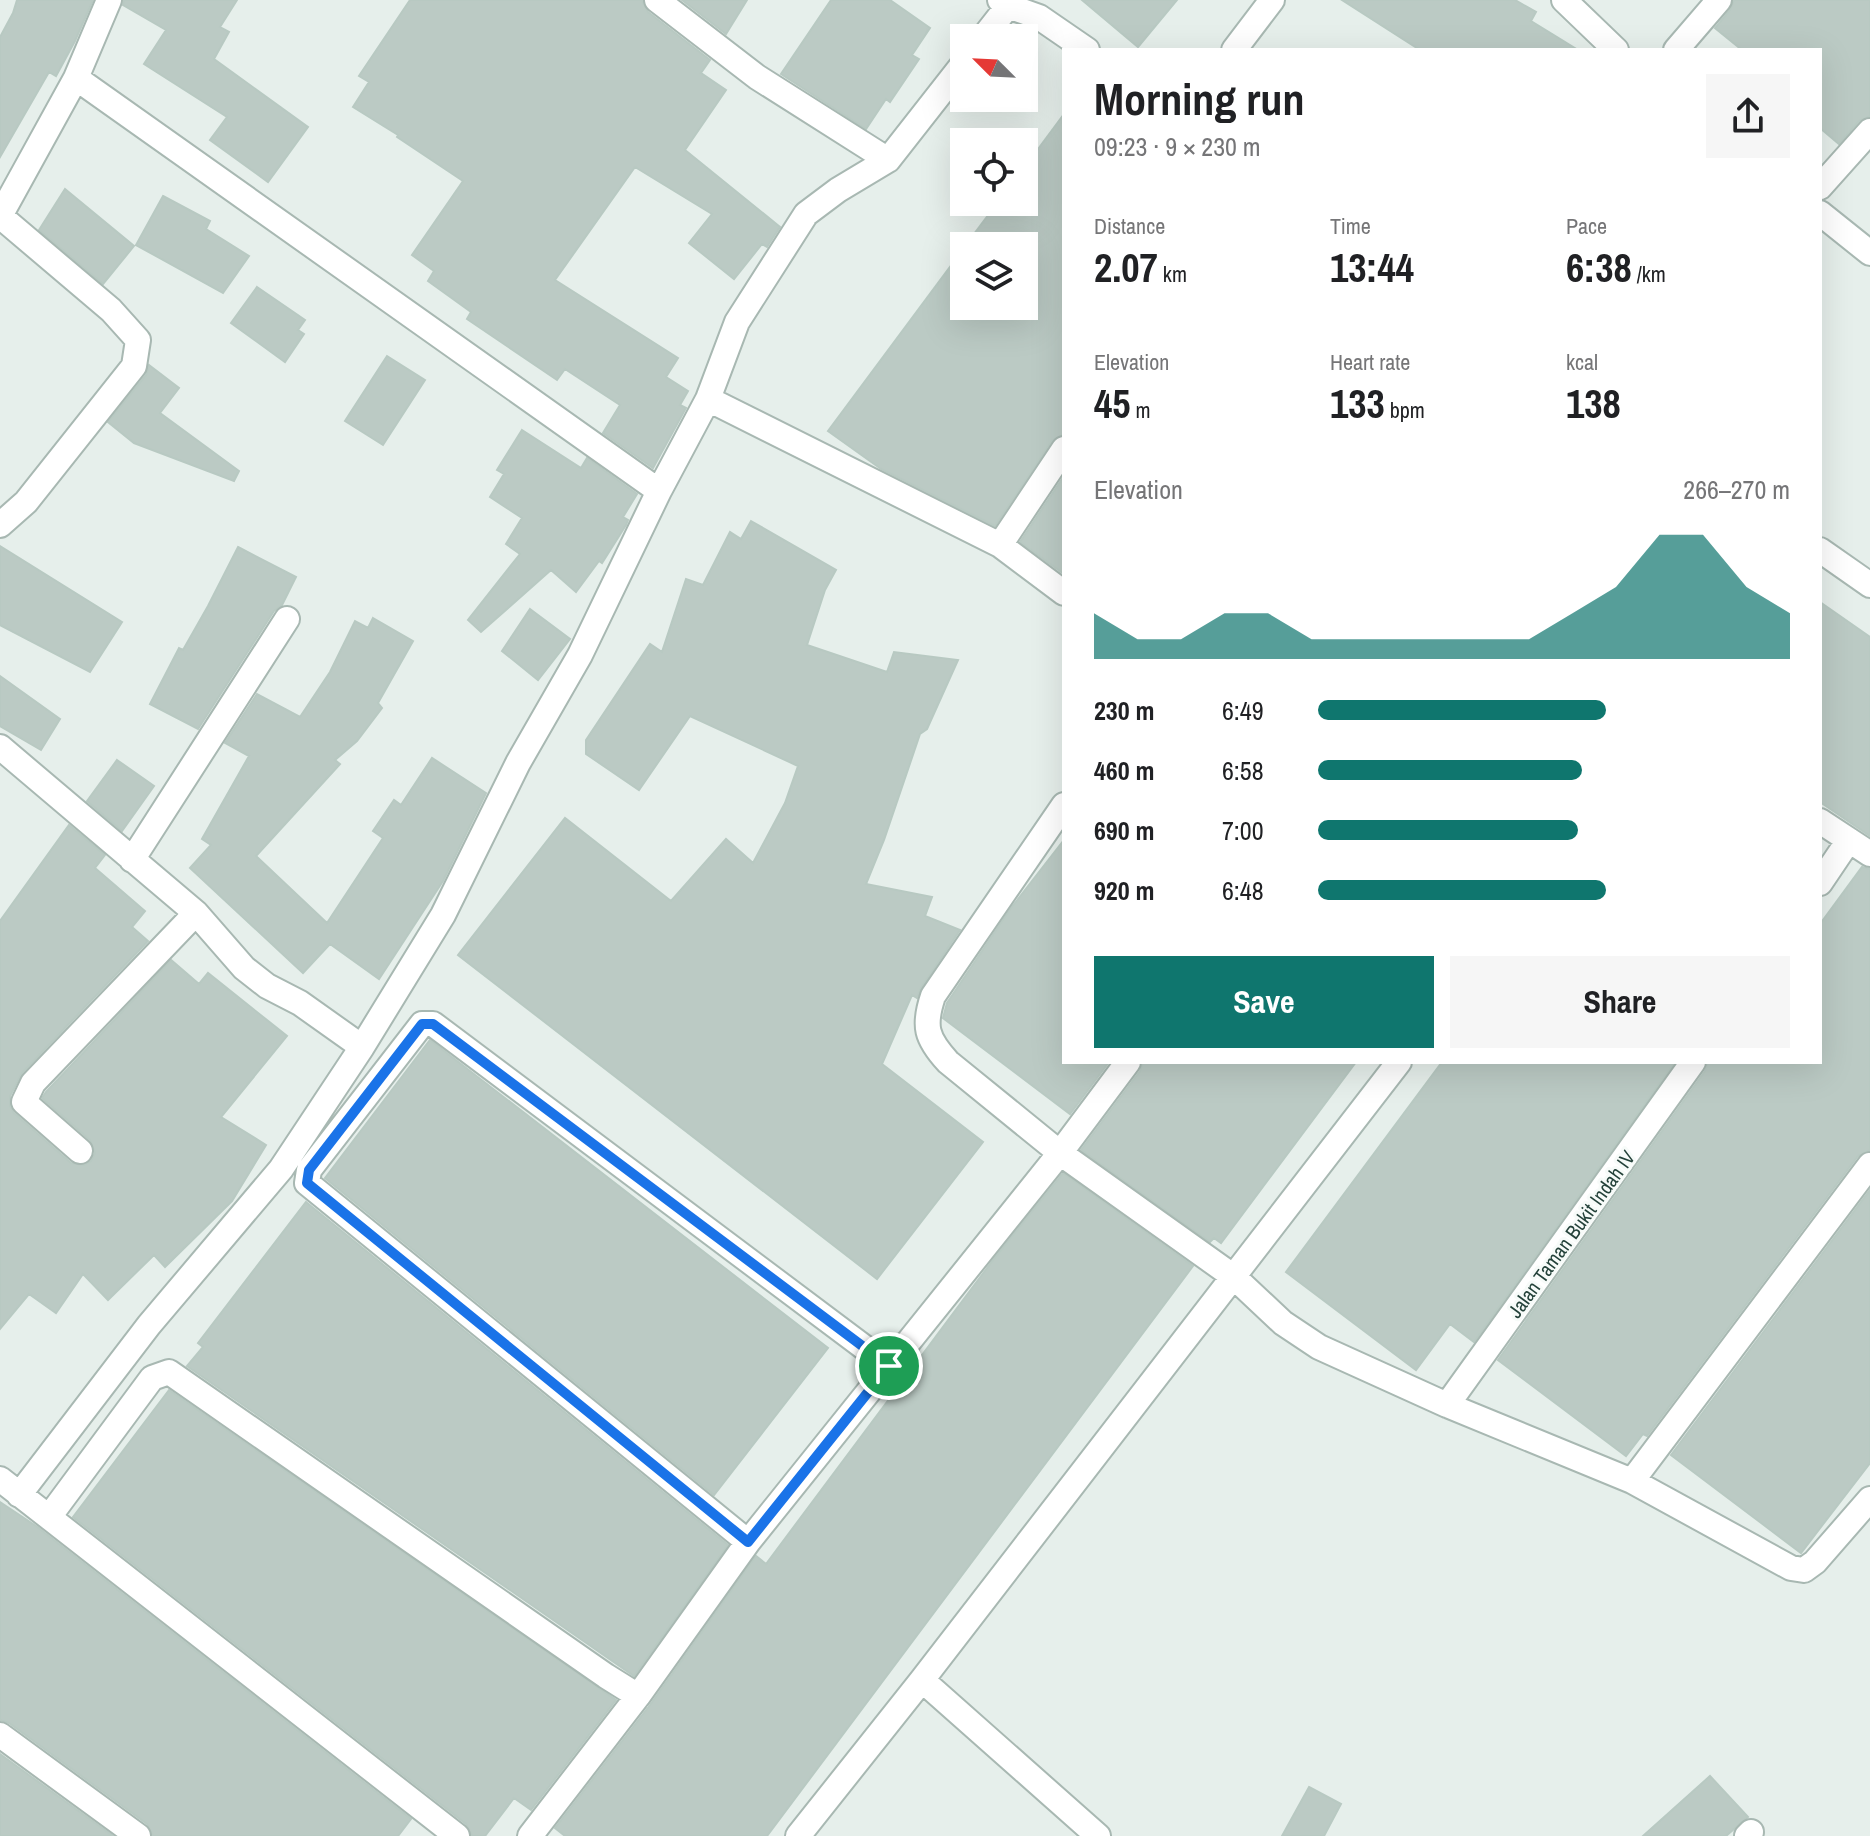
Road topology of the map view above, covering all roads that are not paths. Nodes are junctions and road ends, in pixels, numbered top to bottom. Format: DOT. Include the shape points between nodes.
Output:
graph roads {
  1 [pos="109,0"];
  2 [pos="657,0"];
  3 [pos="1272,0"];
  4 [pos="1564,0"];
  5 [pos="1719,0"];
  6 [pos="1004,3"];
  7 [pos="1046,9"];
  8 [pos="991,24"];
  9 [pos="1085,48"];
  10 [pos="1236,48"];
  11 [pos="1614,48"];
  12 [pos="1678,48"];
  13 [pos="76,78"];
  14 [pos="950,81"];
  15 [pos="1870,131"];
  16 [pos="888,160"];
  17 [pos="1822,185"];
  18 [pos="1822,215"];
  19 [pos="0,216"];
  20 [pos="1870,253"];
  21 [pos="708,399"];
  22 [pos="1062,452"];
  23 [pos="659,491"];
  24 [pos="0,525"];
  25 [pos="1000,545"];
  26 [pos="1822,551"];
  27 [pos="1870,585"];
  28 [pos="1062,592"];
  29 [pos="287,619"];
  30 [pos="0,747"];
  31 [pos="1062,808"];
  32 [pos="1822,822"];
  33 [pos="1849,840"];
  34 [pos="1870,854"];
  35 [pos="132,860"];
  36 [pos="1822,880"];
  37 [pos="196,913"];
  38 [pos="362,1047"];
  39 [pos="1127,1064"];
  40 [pos="1397,1064"];
  41 [pos="1692,1064"];
  42 [pos="80,1151"];
  43 [pos="1060,1153"];
  44 [pos="1870,1165"];
  45 [pos="1234,1277"];
  46 [pos="889,1366"];
  47 [pos="1447,1405"];
  48 [pos="0,1479"];
  49 [pos="1632,1481"];
  50 [pos="19,1495"];
  51 [pos="1870,1499"];
  52 [pos="49,1517"];
  53 [pos="748,1542"];
  54 [pos="922,1680"];
  55 [pos="638,1696"];
  56 [pos="0,1735"];
  57 [pos="441,1831"];
  58 [pos="138,1836"];
  59 [pos="530,1836"];
  60 [pos="798,1836"];
  61 [pos="1098,1836"];
  1 -- 13 [label="street"];
  2 -- 16 [label="street" via="757,77"];
  3 -- 10 [label="street"];
  4 -- 11 [label="street"];
  5 -- 12 [label="street"];
  6 -- 7 [label="street"];
  6 -- 8 [label="street"];
  7 -- 9 [label="street"];
  13 -- 19 [label="street"];
  13 -- 23 [label="street"];
  14 -- 16 [label="street"];
  15 -- 17 [label="street"];
  16 -- 21 [label="street" via="806,214 737,322"];
  18 -- 20 [label="street"];
  19 -- 24 [label="street" via="111,310 138,340 134,366 26,502"];
  21 -- 23 [label="street"];
  21 -- 25 [label="street"];
  22 -- 25 [label="street"];
  23 -- 38 [label="street" via="580,655 518,763 443,915"];
  25 -- 28 [label="street"];
  26 -- 27 [label="street"];
  29 -- 35 [label="street"];
  30 -- 35 [label="street"];
  31 -- 43 [label="street" via="933,996 925,1020 933,1046 948,1062"];
  32 -- 33 [label="street"];
  33 -- 34 [label="street"];
  33 -- 36 [label="street"];
  35 -- 37 [label="street"];
  37 -- 38 [label="street" via="244,968"];
  37 -- 42 [label="street" via="27,1092 24,1102"];
  38 -- 50 [label="street" via="281,1169 149,1325"];
  39 -- 43 [label="street"];
  40 -- 45 [label="street"];
  41 -- 47 [label="street, Jalan Taman Bukit Indah IV"];
  43 -- 45 [label="street"];
  43 -- 46 [label="street"];
  44 -- 49 [label="street"];
  45 -- 47 [label="street" via="1283,1323 1319,1347"];
  45 -- 54 [label="street"];
  46 -- 53 [label="street"];
  46 -- 53 [label="street" via="433,1024 422,1024 309,1170 307,1183"];
  47 -- 49 [label="street"];
  48 -- 50 [label="street"];
  49 -- 51 [label="street" via="1791,1568 1804,1570"];
  50 -- 52 [label="street"];
  52 -- 55 [label="street" via="152,1378 169,1372"];
  52 -- 57 [label="street"];
  53 -- 55 [label="street"];
  54 -- 60 [label="street"];
  54 -- 61 [label="street"];
  55 -- 59 [label="street"];
  56 -- 58 [label="street"];
}
